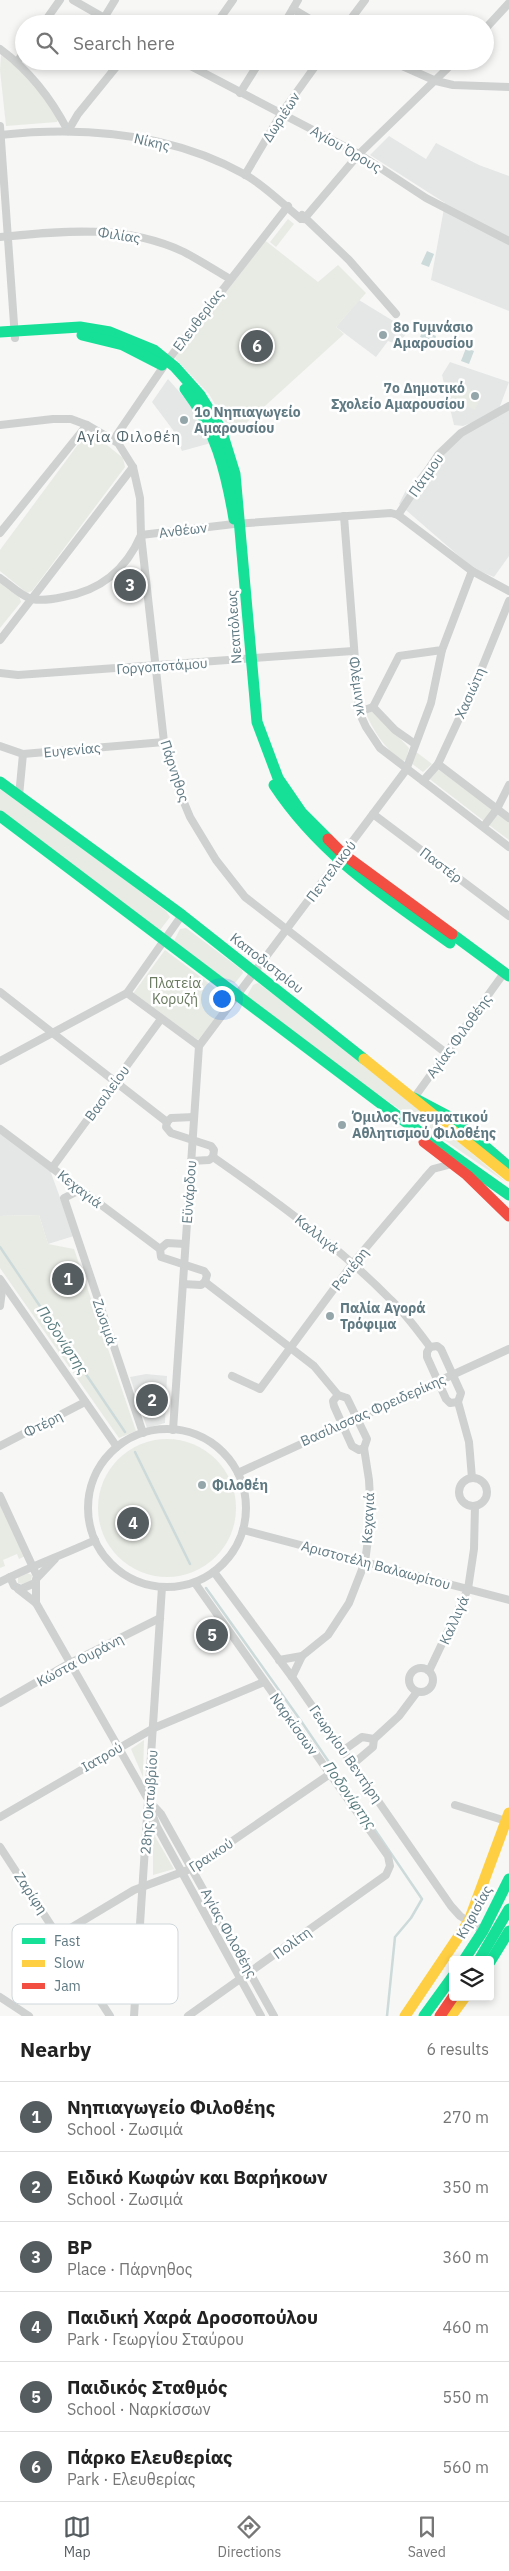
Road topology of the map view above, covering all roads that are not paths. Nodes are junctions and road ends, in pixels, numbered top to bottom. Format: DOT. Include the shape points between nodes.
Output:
graph roads {
  1 [pos="60,0"];
  2 [pos="73,0"];
  3 [pos="115,0"];
  4 [pos="233,0"];
  5 [pos="298,0"];
  6 [pos="365,0"];
  7 [pos="509,3"];
  8 [pos="293,9"];
  9 [pos="49,15"];
  10 [pos="99,15"];
  11 [pos="106,15"];
  12 [pos="222,15"];
  13 [pos="289,15"];
  14 [pos="303,15"];
  15 [pos="354,15"];
  16 [pos="494,19"];
  17 [pos="0,49"];
  18 [pos="15,60"];
  19 [pos="25,70"];
  20 [pos="114,70"];
  21 [pos="199,70"];
  22 [pos="254,70"];
  23 [pos="313,70"];
  24 [pos="411,70"];
  25 [pos="447,70"];
  26 [pos="436,82"];
  27 [pos="509,87"];
  28 [pos="240,93"];
  29 [pos="281,114"];
  30 [pos="0,126"];
  31 [pos="68,130"];
  32 [pos="0,135"];
  33 [pos="359,154"];
  34 [pos="246,175"];
  35 [pos="288,206"];
  36 [pos="304,219"];
  37 [pos="4,236"];
  38 [pos="509,241"];
  39 [pos="230,279"];
  40 [pos="396,314"];
  41 [pos="0,332"];
  42 [pos="14,334"];
  43 [pos="0,339"];
  44 [pos="166,363"];
  45 [pos="509,406"];
  46 [pos="0,425"];
  47 [pos="87,425"];
  48 [pos="114,439"];
  49 [pos="133,467"];
  50 [pos="398,515"];
  51 [pos="344,516"];
  52 [pos="238,524"];
  53 [pos="0,533"];
  54 [pos="141,535"];
  55 [pos="472,571"];
  56 [pos="0,578"];
  57 [pos="509,591"];
  58 [pos="31,599"];
  59 [pos="509,601"];
  60 [pos="0,640"];
  61 [pos="442,650"];
  62 [pos="353,651"];
  63 [pos="248,660"];
  64 [pos="157,666"];
  65 [pos="0,673"];
  66 [pos="373,707"];
  67 [pos="359,712"];
  68 [pos="164,742"];
  69 [pos="415,744"];
  70 [pos="0,746"];
  71 [pos="22,754"];
  72 [pos="438,764"];
  73 [pos="406,770"];
  74 [pos="0,782"];
  75 [pos="423,782"];
  76 [pos="509,785"];
  77 [pos="19,796"];
  78 [pos="497,809"];
  79 [pos="373,814"];
  80 [pos="0,816"];
  81 [pos="509,818"];
  82 [pos="484,826"];
  83 [pos="509,847"];
  84 [pos="341,858"];
  85 [pos="182,915"];
  86 [pos="509,916"];
  87 [pos="286,930"];
  88 [pos="163,939"];
  89 [pos="255,972"];
  90 [pos="506,978"];
  91 [pos="0,992"];
  92 [pos="127,993"];
  93 [pos="238,995"];
  94 [pos="162,1019"];
  95 [pos="53,1033"];
  96 [pos="199,1046"];
  97 [pos="446,1054"];
  98 [pos="0,1061"];
  99 [pos="115,1082"];
  100 [pos="414,1098"];
  101 [pos="194,1117"];
  102 [pos="400,1118"];
  103 [pos="167,1122"];
  104 [pos="0,1129"];
  105 [pos="193,1140"];
  106 [pos="213,1157"];
  107 [pos="191,1161"];
  108 [pos="452,1164"];
  109 [pos="509,1167"];
  110 [pos="52,1168"];
  111 [pos="509,1176"];
  112 [pos="80,1190"];
  113 [pos="509,1194"];
  114 [pos="509,1216"];
  115 [pos="186,1244"];
  116 [pos="160,1249"];
  117 [pos="353,1263"];
  118 [pos="184,1264"];
  119 [pos="0,1279"];
  120 [pos="205,1282"];
  121 [pos="183,1284"];
  122 [pos="3,1290"];
  123 [pos="0,1306"];
  124 [pos="290,1347"];
  125 [pos="430,1347"];
  126 [pos="509,1349"];
  127 [pos="453,1374"];
  128 [pos="232,1376"];
  129 [pos="438,1381"];
  130 [pos="338,1395"];
  131 [pos="85,1402"];
  132 [pos="458,1402"];
  133 [pos="357,1417"];
  134 [pos="342,1424"];
  135 [pos="172,1430"];
  136 [pos="143,1434"];
  137 [pos="0,1446"];
  138 [pos="117,1448"];
  139 [pos="364,1448"];
  140 [pos="238,1472"];
  141 [pos="472,1478"];
  142 [pos="0,1496"];
  143 [pos="475,1506"];
  144 [pos="243,1530"];
  145 [pos="95,1540"];
  146 [pos="55,1558"];
  147 [pos="365,1562"];
  148 [pos="33,1565"];
  149 [pos="214,1572"];
  150 [pos="10,1577"];
  151 [pos="37,1580"];
  152 [pos="0,1582"];
  153 [pos="195,1582"];
  154 [pos="162,1587"];
  155 [pos="17,1588"];
  156 [pos="468,1589"];
  157 [pos="509,1600"];
  158 [pos="36,1603"];
  159 [pos="160,1618"];
  160 [pos="302,1656"];
  161 [pos="279,1660"];
  162 [pos="70,1663"];
  163 [pos="429,1671"];
  164 [pos="292,1677"];
  165 [pos="264,1682"];
  166 [pos="417,1692"];
  167 [pos="0,1703"];
  168 [pos="154,1728"];
  169 [pos="374,1739"];
  170 [pos="118,1747"];
  171 [pos="344,1750"];
  172 [pos="353,1764"];
  173 [pos="330,1774"];
  174 [pos="149,1801"];
  175 [pos="455,1804"];
  176 [pos="0,1817"];
  177 [pos="508,1817"];
  178 [pos="0,1847"];
  179 [pos="390,1866"];
  180 [pos="192,1868"];
  181 [pos="181,1873"];
  182 [pos="509,1878"];
  183 [pos="144,1886"];
  184 [pos="509,1909"];
  185 [pos="469,1921"];
  186 [pos="52,1924"];
  187 [pos="78,1924"];
  188 [pos="141,1924"];
  189 [pos="483,1931"];
  190 [pos="509,1932"];
  191 [pos="467,1956"];
  192 [pos="481,1956"];
  193 [pos="494,1956"];
  194 [pos="251,1972"];
  195 [pos="241,1979"];
  196 [pos="449,1982"];
  197 [pos="0,1997"];
  198 [pos="458,2001"];
  199 [pos="102,2004"];
  200 [pos="444,2015"];
  201 [pos="29,2016"];
  202 [pos="110,2016"];
  203 [pos="188,2016"];
  204 [pos="261,2016"];
  205 [pos="274,2016"];
  206 [pos="404,2016"];
  207 [pos="424,2016"];
  1 -- 9 [label="street"];
  2 -- 10 [label="street"];
  3 -- 11 [label="street"];
  4 -- 12 [label="street"];
  5 -- 8 [label="street"];
  6 -- 15 [label="street"];
  7 -- 16 [label="street"];
  8 -- 13 [label="street"];
  8 -- 14 [label="street"];
  17 -- 18 [label="street"];
  19 -- 31 [label="street" via="38,82"];
  20 -- 31 [label="street"];
  21 -- 28 [label="street, Αγίου Όρους"];
  22 -- 28 [label="street"];
  23 -- 29 [label="street, Δωριέων"];
  24 -- 26 [label="street"];
  25 -- 26 [label="street"];
  26 -- 27 [label="street"];
  26 -- 33 [label="street"];
  28 -- 29 [label="street, Αγίου Όρους"];
  29 -- 33 [label="street, Αγίου Όρους"];
  29 -- 34 [label="street, Δωριέων"];
  30 -- 32 [label="street"];
  31 -- 32 [label="street, Νίκης"];
  31 -- 34 [label="street, Νίκης" via="132,136 163,143 218,161"];
  32 -- 37 [label="street"];
  33 -- 36 [label="street"];
  33 -- 38 [label="street, Αγίου Όρους" via="426,198"];
  34 -- 35 [label="street, Νίκης"];
  35 -- 36 [label="street, Νίκης"];
  35 -- 39 [label="street, Ελευθερίας"];
  36 -- 40 [label="street, Νίκης" via="349,260"];
  37 -- 39 [label="street, Φιλίας" via="68,231 124,233 183,252"];
  37 -- 42 [label="street"];
  39 -- 44 [label="street, Ελευθερίας"];
  41 -- 42 [label="main road, Νεαπόλεως"];
  42 -- 43 [label="main road, Νεαπόλεως"];
  42 -- 44 [label="main road, Νεαπόλεως" via="67,327 90,328 140,343"];
  44 -- 48 [label="street, Ελευθερίας"];
  44 -- 52 [label="main road, Νεαπόλεως" via="200,395 221,429 235,474"];
  45 -- 50 [label="street, Πάτμου" via="461,434 438,455"];
  46 -- 47 [label="street, Πάρνηθος" via="62,418"];
  47 -- 48 [label="street, Πάρνηθος"];
  47 -- 53 [label="street"];
  48 -- 49 [label="street, Πάρνηθος"];
  49 -- 54 [label="street, Πάρνηθος" via="140,498"];
  49 -- 58 [label="street"];
  50 -- 51 [label="street, Ανθέων"];
  50 -- 55 [label="street"];
  51 -- 52 [label="street, Ανθέων"];
  51 -- 62 [label="street, Φλέμινγκ"];
  52 -- 54 [label="street, Ανθέων"];
  52 -- 63 [label="main road, Νεαπόλεως"];
  54 -- 58 [label="street, Ανθέων" via="129,558 111,578 91,590 54,599"];
  54 -- 64 [label="street, Πάρνηθος"];
  55 -- 57 [label="street"];
  55 -- 61 [label="street, Πεντελικού"];
  56 -- 58 [label="street"];
  58 -- 60 [label="street"];
  59 -- 72 [label="street, Χασιώτη"];
  61 -- 66 [label="street" via="399,656"];
  61 -- 69 [label="street, Πεντελικού" via="431,703"];
  62 -- 63 [label="street, Γοργοποτάμου"];
  62 -- 67 [label="street, Φλέμινγκ"];
  63 -- 64 [label="street, Γοργοποτάμου"];
  63 -- 84 [label="main road, Νεαπόλεως" via="251,723 266,769 294,817 308,833"];
  64 -- 65 [label="street, Γοργοποτάμου" via="18,675"];
  64 -- 68 [label="street, Πάρνηθος"];
  66 -- 67 [label="street"];
  66 -- 69 [label="street" via="395,730"];
  67 -- 73 [label="street, Φλέμινγκ" via="380,748"];
  68 -- 71 [label="street, Ευγενίας"];
  68 -- 87 [label="street, Πάρνηθος" via="190,817 216,860 245,897"];
  69 -- 73 [label="street, Πεντελικού"];
  70 -- 71 [label="street"];
  71 -- 77 [label="street"];
  72 -- 75 [label="street, Χασιώτη"];
  72 -- 78 [label="street"];
  73 -- 75 [label="street, Φλέμινγκ"];
  73 -- 79 [label="street, Πεντελικού"];
  74 -- 77 [label="main road, Καποδιστρίου"];
  75 -- 82 [label="street, Φλέμινγκ"];
  76 -- 78 [label="street"];
  77 -- 85 [label="main road, Καποδιστρίου"];
  78 -- 81 [label="street"];
  78 -- 82 [label="street"];
  79 -- 84 [label="street, Πεντελικού"];
  79 -- 86 [label="street, Παστέρ"];
  80 -- 88 [label="main road"];
  82 -- 83 [label="street, Φλέμινγκ"];
  84 -- 87 [label="street, Πεντελικού"];
  84 -- 90 [label="main road, Νεαπόλεως"];
  85 -- 88 [label="street"];
  85 -- 89 [label="main road, Καποδιστρίου"];
  87 -- 89 [label="street, Πεντελικού"];
  87 -- 97 [label="street, Πάρνηθος"];
  88 -- 92 [label="street"];
  88 -- 93 [label="main road"];
  89 -- 93 [label="street"];
  89 -- 100 [label="main road, Καποδιστρίου"];
  90 -- 97 [label="street, Αγίας Φιλοθέης"];
  91 -- 95 [label="street, Καλλιγά"];
  92 -- 94 [label="street"];
  92 -- 95 [label="street"];
  93 -- 96 [label="street"];
  93 -- 102 [label="main road"];
  94 -- 96 [label="street"];
  94 -- 99 [label="street, Βασιλείου"];
  95 -- 98 [label="street"];
  95 -- 99 [label="street, Καλλιγά"];
  96 -- 101 [label="street, Εϋνάρδου"];
  97 -- 100 [label="street, Αγίας Φιλοθέης"];
  99 -- 103 [label="street, Καλλιγά"];
  99 -- 110 [label="street, Βασιλείου"];
  100 -- 109 [label="main road" via="452,1118"];
  100 -- 111 [label="main road, Καποδιστρίου"];
  101 -- 103 [label="street" via="171,1118"];
  101 -- 105 [label="street, Εϋνάρδου"];
  102 -- 108 [label="main road" via="417,1137"];
  102 -- 113 [label="main road"];
  103 -- 105 [label="street, Καλλιγά" via="168,1132"];
  104 -- 110 [label="street, Κεχαγιά"];
  105 -- 106 [label="street, Καλλιγά" via="211,1146 215,1153"];
  105 -- 107 [label="street, Εϋνάρδου"];
  106 -- 107 [label="street"];
  106 -- 117 [label="street, Καλλιγά" via="272,1198"];
  107 -- 115 [label="street, Εϋνάρδου"];
  108 -- 114 [label="main road"];
  108 -- 117 [label="street, Ρενιέρη" via="433,1169"];
  110 -- 112 [label="street, Κεχαγιά"];
  112 -- 116 [label="street, Κεχαγιά"];
  112 -- 136 [label="street, Ζωσιμά" via="64,1198"];
  115 -- 116 [label="street" via="167,1244"];
  115 -- 118 [label="street, Εϋνάρδου"];
  116 -- 118 [label="street, Κεχαγιά" via="162,1258"];
  117 -- 124 [label="street, Ρενιέρη"];
  117 -- 125 [label="street, Καλλιγά" via="393,1301"];
  118 -- 120 [label="street, Κεχαγιά" via="204,1271 207,1275"];
  118 -- 121 [label="street, Εϋνάρδου"];
  119 -- 122 [label="street"];
  120 -- 121 [label="street" via="201,1285"];
  120 -- 124 [label="street, Κεχαγιά"];
  121 -- 135 [label="street, Εϋνάρδου"];
  122 -- 123 [label="street"];
  122 -- 131 [label="street"];
  124 -- 128 [label="street, Ρενιέρη" via="260,1389"];
  124 -- 130 [label="street, Κεχαγιά" via="314,1366"];
  125 -- 127 [label="street, Καλλιγά" via="441,1349"];
  125 -- 129 [label="street" via="426,1355"];
  126 -- 127 [label="street, Βασίλισσας Φρειδερίκης"];
  127 -- 129 [label="street, Βασίλισσας Φρειδερίκης"];
  127 -- 132 [label="street, Καλλιγά" via="461,1393"];
  129 -- 132 [label="street" via="448,1402"];
  129 -- 133 [label="street, Βασίλισσας Φρειδερίκης"];
  130 -- 133 [label="street, Κεχαγιά" via="347,1398"];
  130 -- 134 [label="street" via="333,1403"];
  131 -- 137 [label="street, Φτέρη"];
  131 -- 138 [label="street"];
  132 -- 141 [label="street, Καλλιγά" via="469,1442"];
  133 -- 134 [label="street, Βασίλισσας Φρειδερίκης"];
  133 -- 139 [label="street, Κεχαγιά" via="367,1439"];
  134 -- 139 [label="street" via="354,1447"];
  134 -- 140 [label="street, Βασίλισσας Φρειδερίκης"];
  135 -- 136 [label="street"];
  135 -- 140 [label="street" via="208,1441 226,1456"];
  136 -- 138 [label="street"];
  138 -- 145 [label="street" via="101,1465 90,1493 88,1513"];
  139 -- 147 [label="street, Κεχαγιά" via="371,1517"];
  140 -- 144 [label="street" via="246,1498"];
  141 -- 143 [label="street, Καλλιγά" via="482,1482 487,1492 484,1501"];
  141 -- 143 [label="street" via="463,1482 459,1491 462,1501"];
  142 -- 148 [label="street"];
  143 -- 156 [label="street, Καλλιγά" via="474,1549"];
  144 -- 147 [label="street, Αριστοτέλη Βαλαωρίτου"];
  144 -- 149 [label="street" via="232,1554"];
  145 -- 146 [label="street"];
  145 -- 154 [label="street" via="106,1559 121,1572 140,1582"];
  146 -- 148 [label="street"];
  146 -- 151 [label="street"];
  147 -- 156 [label="street, Αριστοτέλη Βαλαωρίτου"];
  147 -- 160 [label="street, Κεχαγιά" via="349,1603 328,1634"];
  148 -- 150 [label="street"];
  148 -- 151 [label="street, Αγίας Φιλοθέης"];
  149 -- 153 [label="street"];
  149 -- 161 [label="street, Γεωργίου Βεντήρη"];
  150 -- 152 [label="street"];
  150 -- 155 [label="street"];
  151 -- 155 [label="street" via="24,1588"];
  151 -- 158 [label="street, Αγίας Φιλοθέης"];
  152 -- 155 [label="street"];
  153 -- 154 [label="street"];
  153 -- 165 [label="street, Ναρκίσσων"];
  154 -- 159 [label="street, 28ης Οκτωβρίου"];
  155 -- 158 [label="street, Αγίας Φιλοθέης"];
  156 -- 157 [label="street, Αριστοτέλη Βαλαωρίτου"];
  156 -- 163 [label="street, Καλλιγά"];
  158 -- 162 [label="street, Αγίας Φιλοθέης"];
  159 -- 162 [label="street, Κώστα Ουράνη"];
  159 -- 168 [label="street, 28ης Οκτωβρίου"];
  160 -- 161 [label="street"];
  160 -- 164 [label="street, Κεχαγιά"];
  161 -- 164 [label="street, Γεωργίου Βεντήρη"];
  162 -- 167 [label="street, Κώστα Ουράνη"];
  162 -- 170 [label="street, Αγίας Φιλοθέης"];
  163 -- 166 [label="street, Καλλιγά" via="433,1678 432,1686 425,1692"];
  163 -- 166 [label="street" via="420,1668 411,1674 409,1683"];
  164 -- 171 [label="street, Γεωργίου Βεντήρη"];
  165 -- 168 [label="street, Ιατρού"];
  165 -- 173 [label="street, Ναρκίσσων"];
  166 -- 169 [label="street, Καλλιγά" via="399,1716"];
  168 -- 170 [label="street, Ιατρού"];
  168 -- 174 [label="street, 28ης Οκτωβρίου"];
  169 -- 171 [label="street, Καλλιγά" via="362,1737"];
  169 -- 172 [label="street, Καλλιγά" via="373,1747"];
  170 -- 174 [label="street, Αγίας Φιλοθέης"];
  170 -- 176 [label="street, Ιατρού"];
  171 -- 172 [label="street, Γεωργίου Βεντήρη"];
  172 -- 185 [label="street, Γεωργίου Βεντήρη" via="452,1906"];
  173 -- 179 [label="street, Ναρκίσσων" via="388,1856"];
  173 -- 180 [label="street, Γραικού"];
  174 -- 180 [label="street, Αγίας Φιλοθέης" via="161,1814"];
  174 -- 181 [label="street, Αγίας Φιλοθέης" via="157,1827"];
  174 -- 183 [label="street, 28ης Οκτωβρίου"];
  175 -- 177 [label="street"];
  177 -- 185 [label="main road"];
  178 -- 186 [label="street, Ζαρίφη"];
  179 -- 194 [label="street, Πολίτη" via="386,1875"];
  180 -- 181 [label="street, Γραικού"];
  180 -- 194 [label="street, Αγίας Φιλοθέης"];
  181 -- 183 [label="street, Γραικού"];
  181 -- 195 [label="street, Αγίας Φιλοθέης"];
  182 -- 189 [label="main road, Κηφισίας"];
  183 -- 187 [label="street, Γραικού"];
  183 -- 188 [label="street, 28ης Οκτωβρίου"];
  184 -- 192 [label="main road, Κηφισίας"];
  185 -- 189 [label="street, Γεωργίου Βεντήρη"];
  185 -- 206 [label="main road"];
  189 -- 191 [label="main road, Κηφισίας"];
  190 -- 193 [label="main road"];
  194 -- 195 [label="street, Πολίτη"];
  194 -- 205 [label="street, Αγίας Φιλοθέης"];
  195 -- 203 [label="street, Πολίτη"];
  195 -- 204 [label="street, Αγίας Φιλοθέης"];
  196 -- 207 [label="main road"];
  197 -- 201 [label="street"];
  198 -- 200 [label="main road"];
  199 -- 202 [label="street, Ζαρίφη"];
}
